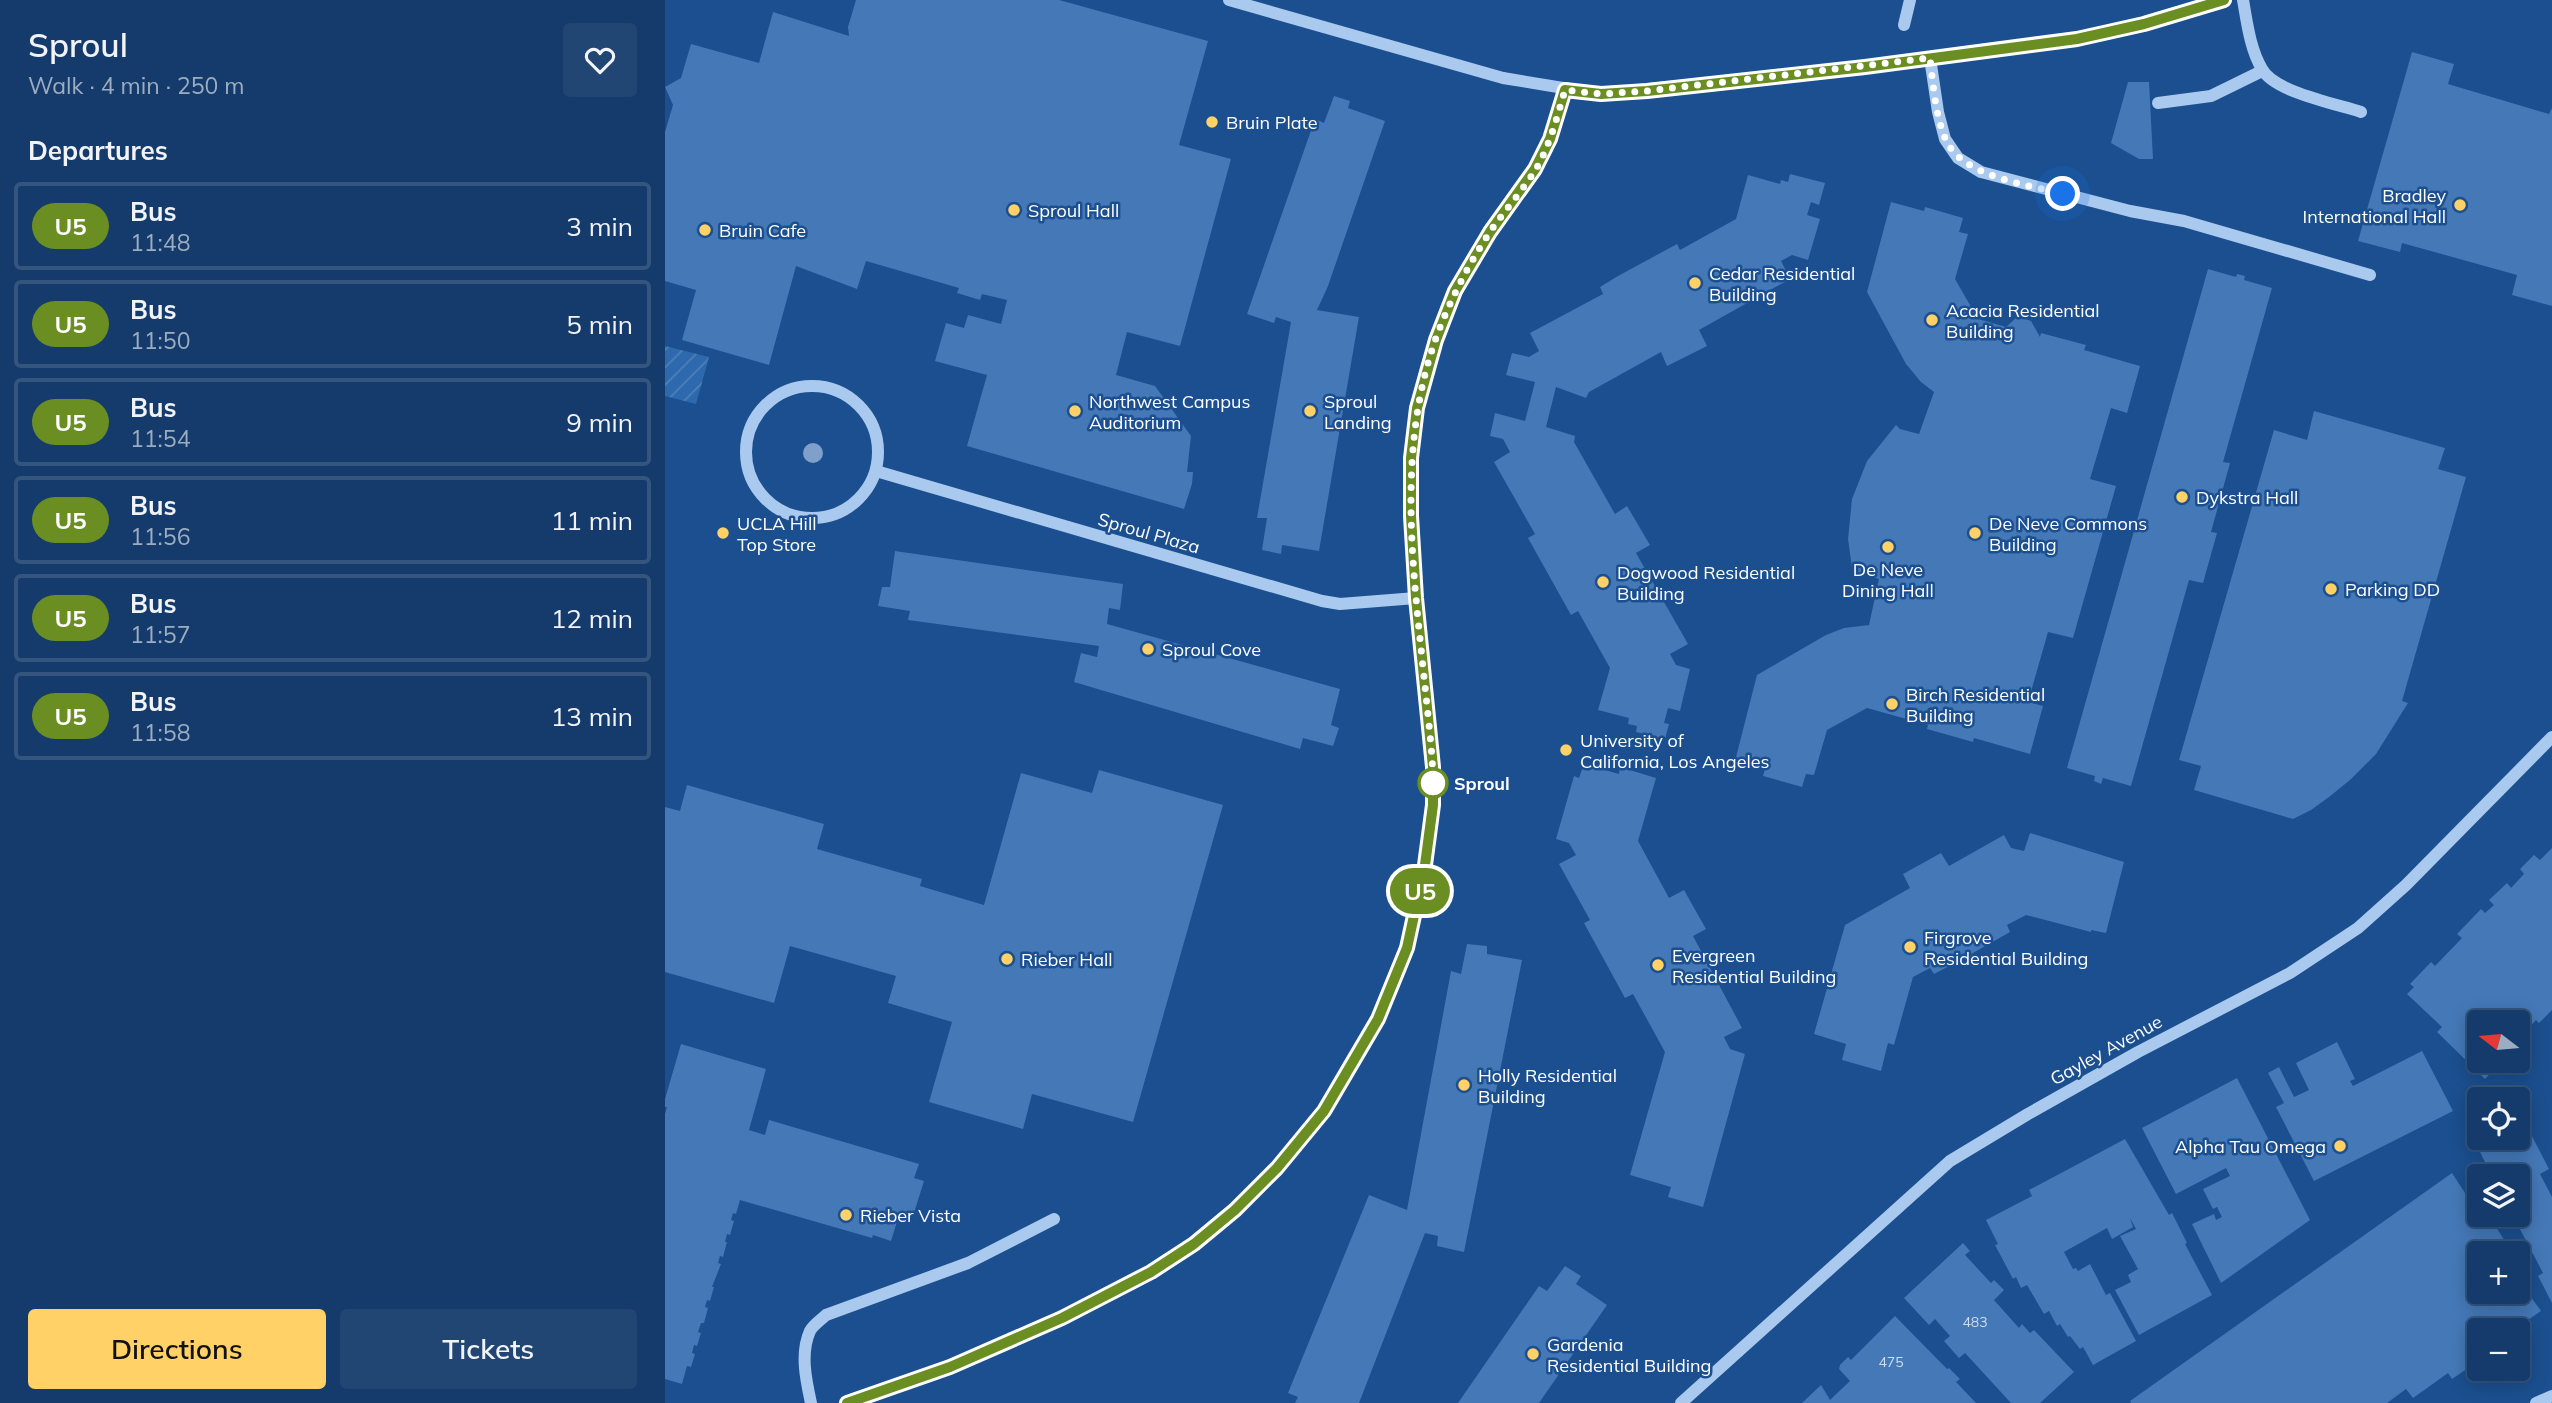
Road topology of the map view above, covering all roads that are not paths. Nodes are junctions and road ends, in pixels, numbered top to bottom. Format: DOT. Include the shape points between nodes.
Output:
graph roads {
  1 [pos="1230,0"];
  2 [pos="1910,0"];
  3 [pos="2224,0"];
  4 [pos="2243,0"];
  5 [pos="1905,25"];
  6 [pos="1930,58"];
  7 [pos="2262,71"];
  8 [pos="1565,90"];
  9 [pos="2158,103"];
  10 [pos="2361,112"];
  11 [pos="2370,275"];
  12 [pos="876,471"];
  13 [pos="1416,598"];
  14 [pos="2552,737"];
  15 [pos="1055,1219"];
  16 [pos="2552,1396"];
  17 [pos="811,1403"];
  18 [pos="846,1403"];
  19 [pos="1681,1403"];
  20 [pos="2536,1403"];
  1 -- 8 [label="street" via="1503,78"];
  2 -- 5 [label="street"];
  3 -- 6 [label="street" via="2077,39"];
  4 -- 7 [label="street"];
  6 -- 8 [label="street" via="1647,91 1601,94"];
  6 -- 11 [label="street" via="1945,139 1958,158 1981,172 2185,221"];
  7 -- 9 [label="street" via="2211,96"];
  7 -- 10 [label="street" via="2281,86"];
  8 -- 13 [label="street" via="1535,169 1455,291 1426,371 1411,458"];
  12 -- 12 [label="street" via="866,491 850,507 830,516 807,518 786,513 767,501 754,483 747,462 747,440 767,403 785,391 828,387 848,396 874,429"];
  12 -- 13 [label="street, Sproul Plaza" via="1322,601 1341,604"];
  13 -- 18 [label="street" via="1433,767 1425,865 1407,948 1378,1019 1324,1111 1235,1210 1151,1272 963,1361"];
  14 -- 19 [label="street, Gayley Avenue" via="2358,928 2290,973 2138,1052 1950,1161"];
  15 -- 17 [label="street" via="968,1263 826,1315 811,1329 806,1348 804,1371"];
  16 -- 20 [label="street"];
}
